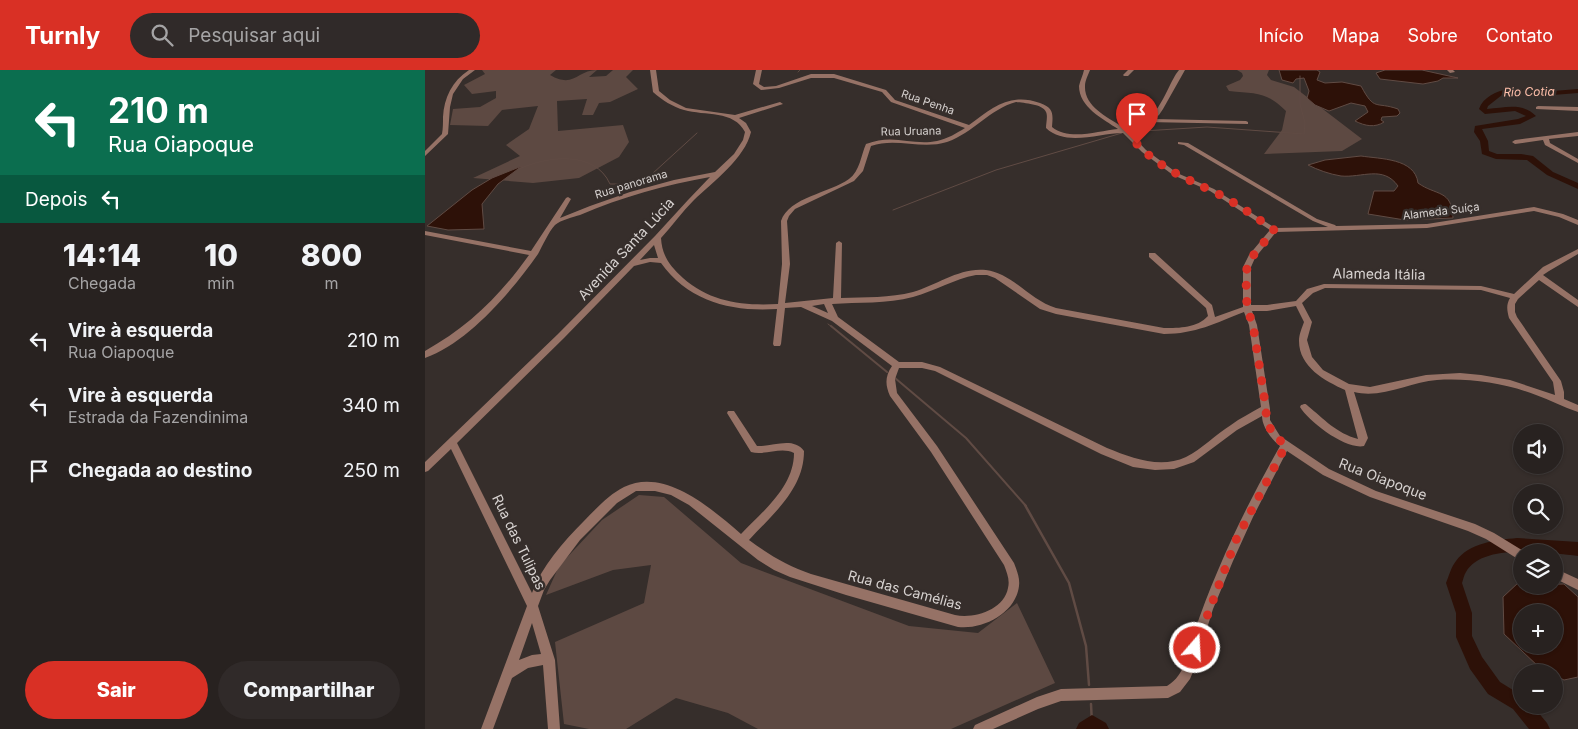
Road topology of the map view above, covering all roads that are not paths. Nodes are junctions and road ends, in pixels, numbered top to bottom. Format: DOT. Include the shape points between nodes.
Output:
graph roads {
  1 [pos="472,70"];
  2 [pos="653,70"];
  3 [pos="759,70"];
  4 [pos="1087,70"];
  5 [pos="1131,70"];
  6 [pos="1182,70"];
  7 [pos="1125,75"];
  8 [pos="780,104"];
  9 [pos="1538,108"];
  10 [pos="1578,109"];
  11 [pos="735,117"];
  12 [pos="1147,120"];
  13 [pos="1246,123"];
  14 [pos="969,127"];
  15 [pos="1124,131"];
  16 [pos="1578,134"];
  17 [pos="1546,139"];
  18 [pos="1515,142"];
  19 [pos="1180,143"];
  20 [pos="425,154"];
  21 [pos="1578,160"];
  22 [pos="717,174"];
  23 [pos="567,199"];
  24 [pos="1578,223"];
  25 [pos="553,224"];
  26 [pos="1338,228"];
  27 [pos="1274,230"];
  28 [pos="425,233"];
  29 [pos="657,238"];
  30 [pos="839,242"];
  31 [pos="1578,251"];
  32 [pos="534,254"];
  33 [pos="1152,255"];
  34 [pos="663,261"];
  35 [pos="632,264"];
  36 [pos="1539,276"];
  37 [pos="1515,297"];
  38 [pos="837,301"];
  39 [pos="827,302"];
  40 [pos="1299,303"];
  41 [pos="801,304"];
  42 [pos="1578,304"];
  43 [pos="783,306"];
  44 [pos="1247,308"];
  45 [pos="835,319"];
  46 [pos="1205,324"];
  47 [pos="777,344"];
  48 [pos="425,355"];
  49 [pos="897,365"];
  50 [pos="1349,388"];
  51 [pos="1559,401"];
  52 [pos="1304,407"];
  53 [pos="1266,409"];
  54 [pos="1578,409"];
  55 [pos="731,413"];
  56 [pos="452,442"];
  57 [pos="1286,445"];
  58 [pos="425,468"];
  59 [pos="1490,536"];
  60 [pos="742,540"];
  61 [pos="1513,551"];
  62 [pos="1563,578"];
  63 [pos="1578,585"];
  64 [pos="533,606"];
  65 [pos="549,660"];
  66 [pos="507,676"];
  67 [pos="487,729"];
  68 [pos="554,729"];
  69 [pos="979,729"];
  1 -- 20 [label="street" via="457,81 448,106 445,134"];
  2 -- 11 [label="street" via="657,92 663,98 693,111"];
  3 -- 14 [label="street, Rua Penha" via="755,84 763,89 811,76 834,76 884,91 893,101"];
  4 -- 15 [label="street" via="1082,85 1087,103"];
  5 -- 7 [label="street"];
  6 -- 12 [label="street" via="1169,88 1158,113"];
  8 -- 11 [label="street"];
  9 -- 10 [label="street"];
  11 -- 22 [label="street, Avenida Santa Lúcia" via="747,127 747,137 737,155"];
  12 -- 13 [label="street"];
  12 -- 15 [label="street"];
  14 -- 15 [label="street, Rua Uruana" via="998,106 1020,100 1046,107 1050,114 1049,128 1057,134 1073,136"];
  14 -- 43 [label="street, Rua Uruana" via="940,143 875,142 865,150 861,171 852,180 793,208 784,221 786,264"];
  15 -- 27 [label="street" via="1175,174 1211,190"];
  16 -- 17 [label="street"];
  17 -- 18 [label="street"];
  17 -- 21 [label="street" via="1547,144"];
  19 -- 26 [label="street" via="1315,220"];
  22 -- 25 [label="street, Rua panorama" via="650,187 580,211"];
  22 -- 29 [label="street, Avenida Santa Lúcia"];
  23 -- 25 [label="street"];
  24 -- 26 [label="street, Alameda Suíça" via="1561,214 1534,209 1427,226"];
  25 -- 32 [label="street"];
  26 -- 27 [label="street, Alameda Suíça"];
  27 -- 44 [label="street, Rua Oiapoque" via="1247,267"];
  28 -- 32 [label="street"];
  29 -- 34 [label="street" via="658,253"];
  29 -- 35 [label="street, Avenida Santa Lúcia"];
  30 -- 38 [label="street"];
  31 -- 36 [label="street" via="1556,262"];
  32 -- 48 [label="street" via="511,285 487,309"];
  33 -- 46 [label="street" via="1209,307 1212,316"];
  34 -- 35 [label="street"];
  34 -- 43 [label="street, Alameda Itália" via="679,280 709,299 739,307"];
  35 -- 56 [label="street, Avenida Santa Lúcia"];
  36 -- 37 [label="street"];
  36 -- 42 [label="street"];
  37 -- 40 [label="street, Alameda Itália" via="1481,288 1343,285 1310,291"];
  37 -- 51 [label="street" via="1511,304 1513,318 1557,381"];
  38 -- 39 [label="street, Alameda Itália"];
  38 -- 46 [label="street, Alameda Itália" via="913,295 980,272 998,276 1043,307 1065,314 1163,331 1181,331"];
  39 -- 41 [label="street, Alameda Itália"];
  39 -- 45 [label="street"];
  40 -- 44 [label="street, Alameda Itália"];
  40 -- 50 [label="street" via="1308,322 1303,345 1312,364 1325,376"];
  41 -- 43 [label="street, Alameda Itália"];
  41 -- 45 [label="street"];
  43 -- 47 [label="street, Rua Uruana"];
  44 -- 46 [label="street, Alameda Itália"];
  44 -- 53 [label="street, Rua Oiapoque" via="1253,325"];
  45 -- 49 [label="street"];
  49 -- 53 [label="street" via="937,369 1104,451 1133,463 1155,466 1174,465 1191,459"];
  49 -- 60 [label="street, Rua das Camélias" via="890,377 893,394 934,448 1009,564 1014,578 1013,593 1000,610 964,622 941,618 806,578 758,555"];
  50 -- 51 [label="street" via="1386,389 1422,378 1467,377 1499,380"];
  50 -- 52 [label="street" via="1363,438 1361,443 1324,426"];
  51 -- 54 [label="street"];
  53 -- 57 [label="street, Rua Oiapoque" via="1270,430"];
  55 -- 60 [label="street" via="754,449 792,447 799,451 801,458 795,478"];
  56 -- 58 [label="street, Avenida Santa Lúcia"];
  56 -- 64 [label="street, Rua das Tulipas"];
  57 -- 59 [label="street, Rua Oiapoque" via="1325,472 1373,494"];
  57 -- 69 [label="street" via="1236,540 1181,684 1168,692 1074,694 1049,698"];
  59 -- 61 [label="street, Rua Oiapoque"];
  60 -- 64 [label="street, Rua das Camélias" via="671,489 636,487 611,503 566,547 544,581"];
  62 -- 63 [label="street"];
  64 -- 65 [label="street, Rua das Tulipas"];
  64 -- 66 [label="street, Rua das Camélias"];
  65 -- 66 [label="street" via="527,662"];
  65 -- 68 [label="street, Rua das Tulipas"];
  66 -- 67 [label="street, Rua das Camélias"];
}
